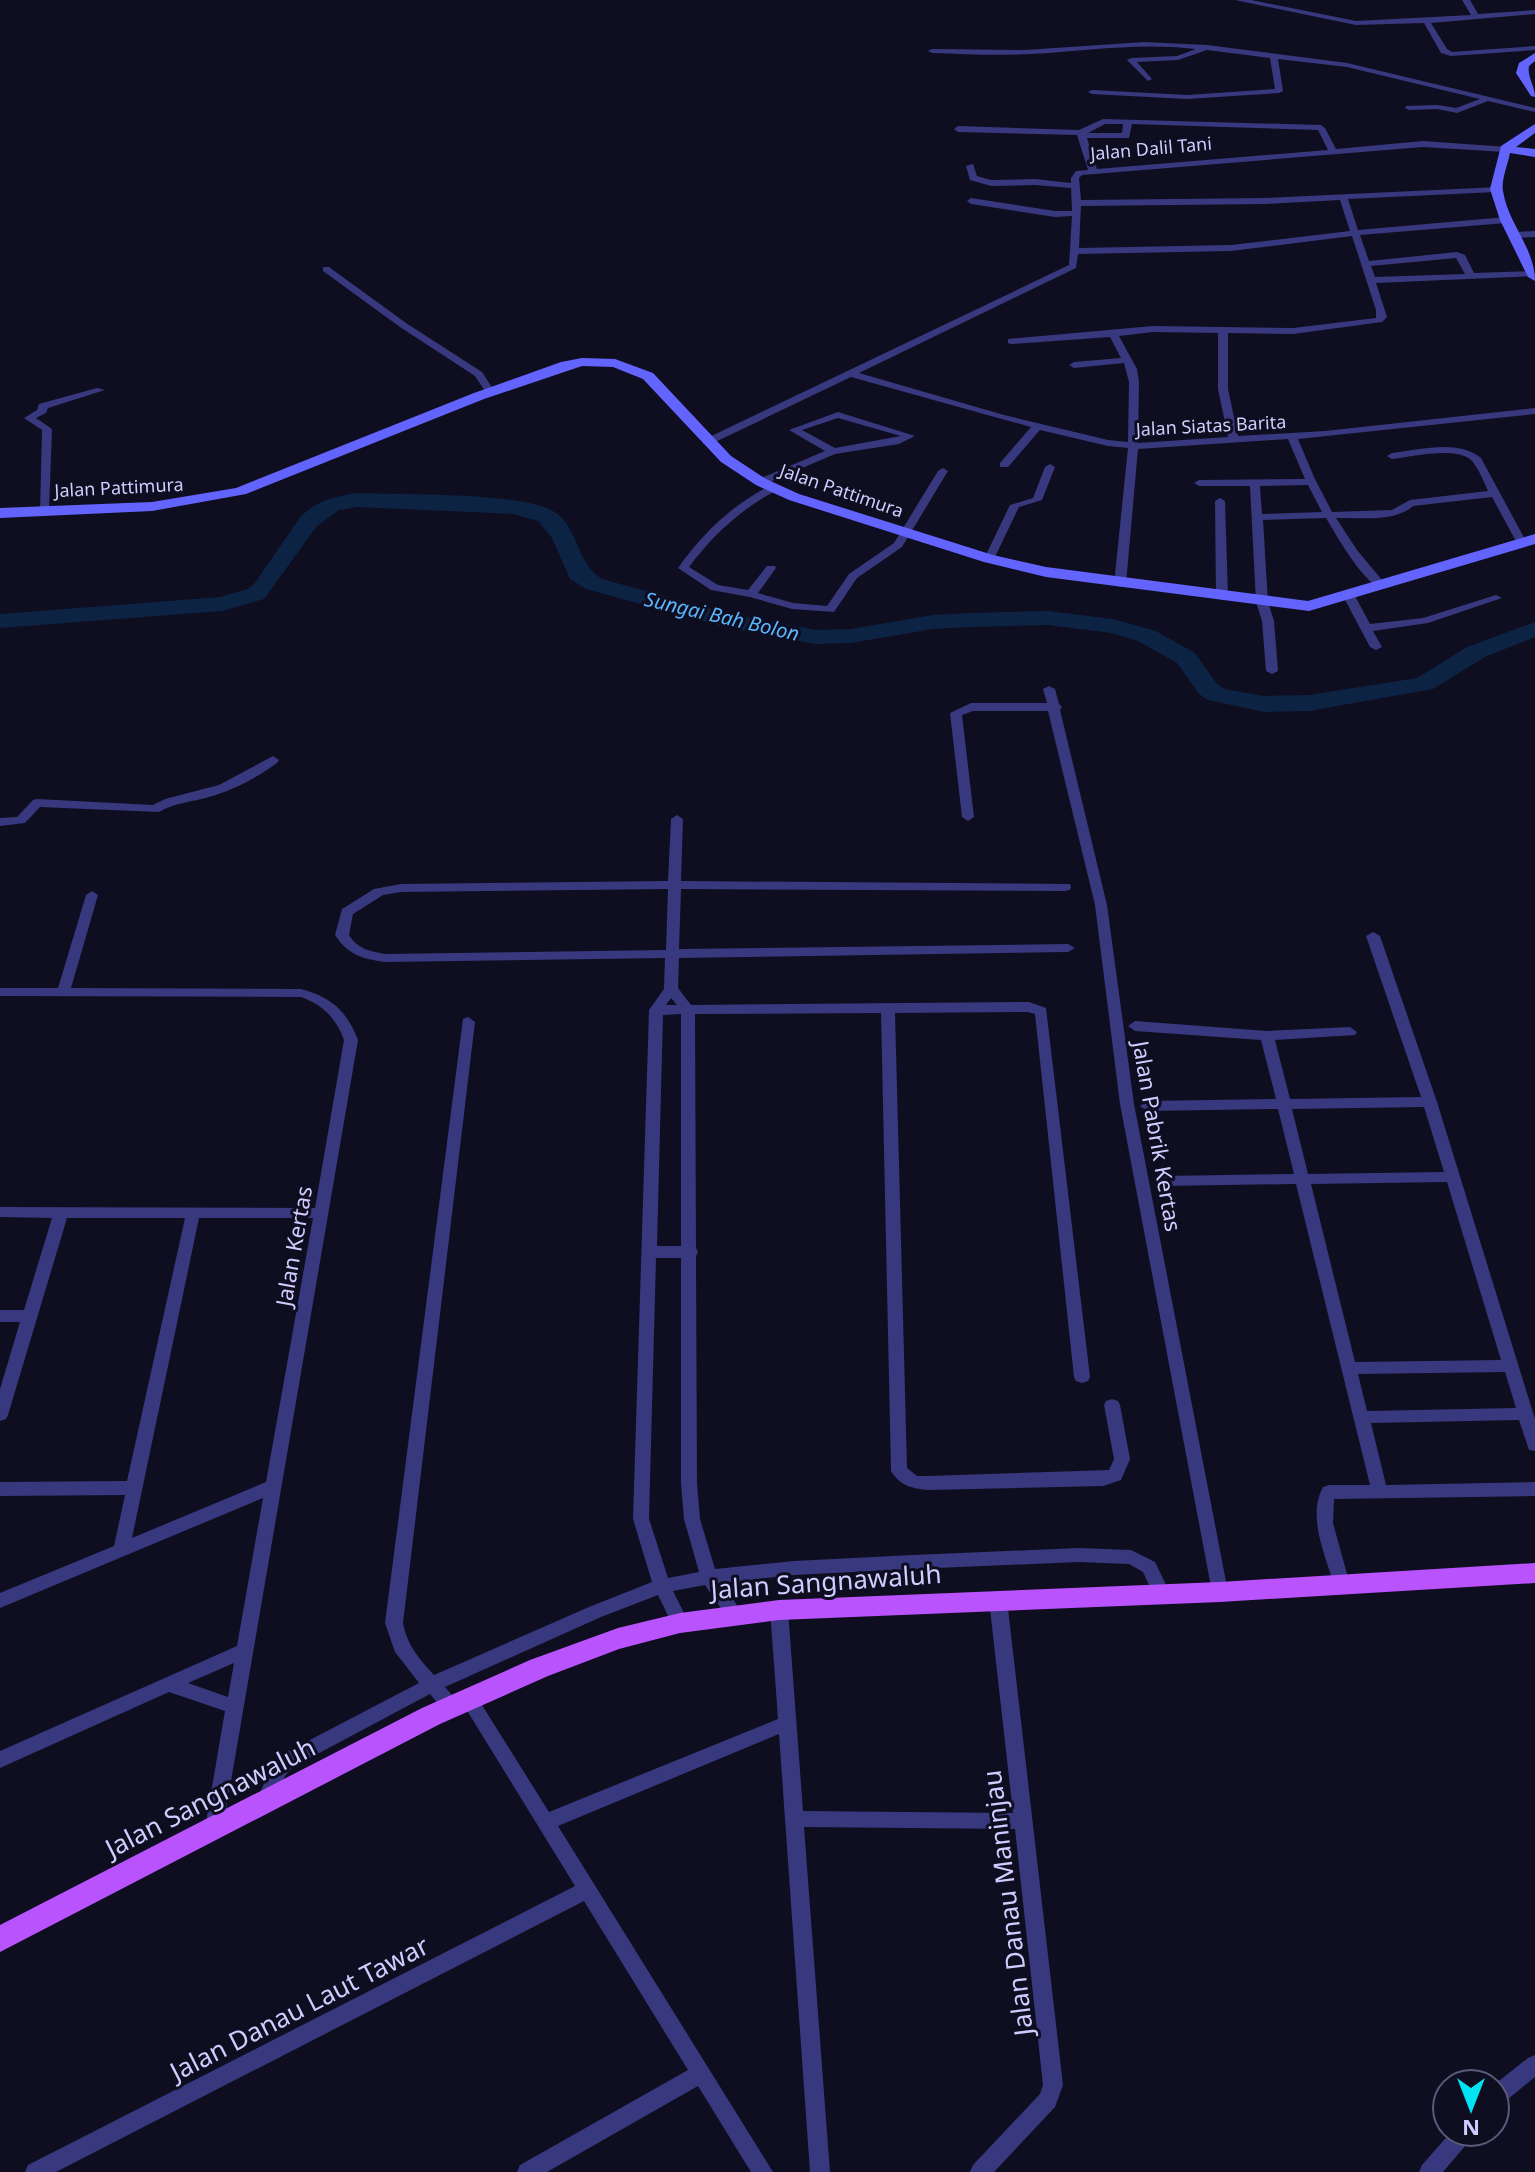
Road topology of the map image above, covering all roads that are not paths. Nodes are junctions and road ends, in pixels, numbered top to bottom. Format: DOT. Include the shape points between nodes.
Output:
graph roads {
  1 [pos="1239,0"];
  2 [pos="1466,0"];
  3 [pos="1255,2"];
  4 [pos="1535,12"];
  5 [pos="1475,16"];
  6 [pos="1426,21"];
  7 [pos="1207,47"];
  8 [pos="1535,48"];
  9 [pos="932,51"];
  10 [pos="1535,56"];
  11 [pos="1274,57"];
  12 [pos="1148,79"];
  13 [pos="1532,89"];
  14 [pos="1092,92"];
  15 [pos="1485,100"];
  16 [pos="1409,108"];
  17 [pos="1535,110"];
  18 [pos="1128,121"];
  19 [pos="1535,128"];
  20 [pos="958,129"];
  21 [pos="1081,134"];
  22 [pos="1505,149"];
  23 [pos="1333,152"];
  24 [pos="1535,153"];
  25 [pos="970,166"];
  26 [pos="1093,171"];
  27 [pos="1075,186"];
  28 [pos="1496,189"];
  29 [pos="1343,197"];
  30 [pos="971,201"];
  31 [pos="1077,208"];
  32 [pos="1506,220"];
  33 [pos="1355,233"];
  34 [pos="1535,234"];
  35 [pos="1513,235"];
  36 [pos="1075,251"];
  37 [pos="1365,264"];
  38 [pos="326,269"];
  39 [pos="1534,273"];
  40 [pos="1470,274"];
  41 [pos="1371,280"];
  42 [pos="1223,331"];
  43 [pos="1113,334"];
  44 [pos="1011,341"];
  45 [pos="1127,360"];
  46 [pos="1074,365"];
  47 [pos="849,373"];
  48 [pos="100,390"];
  49 [pos="494,390"];
  50 [pos="1535,411"];
  51 [pos="1038,426"];
  52 [pos="1292,436"];
  53 [pos="1234,439"];
  54 [pos="707,442"];
  55 [pos="1133,446"];
  56 [pos="833,451"];
  57 [pos="1392,456"];
  58 [pos="1004,465"];
  59 [pos="1050,467"];
  60 [pos="943,471"];
  61 [pos="1255,482"];
  62 [pos="1309,482"];
  63 [pos="1199,483"];
  64 [pos="767,485"];
  65 [pos="1496,493"];
  66 [pos="1220,501"];
  67 [pos="44,511"];
  68 [pos="0,513"];
  69 [pos="1257,517"];
  70 [pos="1331,517"];
  71 [pos="906,533"];
  72 [pos="1528,541"];
  73 [pos="989,559"];
  74 [pos="771,568"];
  75 [pos="1120,584"];
  76 [pos="1381,586"];
  77 [pos="751,594"];
  78 [pos="1349,596"];
  79 [pos="1222,597"];
  80 [pos="1496,598"];
  81 [pos="1262,602"];
  82 [pos="1368,628"];
  83 [pos="1376,647"];
  84 [pos="1272,671"];
  85 [pos="1049,689"];
  86 [pos="1056,707"];
  87 [pos="273,760"];
  88 [pos="968,817"];
  89 [pos="677,819"];
  90 [pos="0,822"];
  91 [pos="675,882"];
  92 [pos="1065,887"];
  93 [pos="92,895"];
  94 [pos="1373,936"];
  95 [pos="1068,948"];
  96 [pos="672,953"];
  97 [pos="671,989"];
  98 [pos="0,992"];
  99 [pos="63,992"];
  100 [pos="888,1008"];
  101 [pos="656,1010"];
  102 [pos="688,1010"];
  103 [pos="468,1022"];
  104 [pos="1135,1026"];
  105 [pos="1350,1032"];
  106 [pos="1267,1036"];
  107 [pos="1430,1102"];
  108 [pos="1285,1103"];
  109 [pos="1147,1106"];
  110 [pos="1453,1177"];
  111 [pos="1303,1178"];
  112 [pos="1162,1181"];
  113 [pos="0,1212"];
  114 [pos="61,1212"];
  115 [pos="193,1213"];
  116 [pos="321,1213"];
  117 [pos="648,1252"];
  118 [pos="691,1252"];
  119 [pos="0,1316"];
  120 [pos="30,1316"];
  121 [pos="1511,1366"];
  122 [pos="1349,1368"];
  123 [pos="1082,1377"];
  124 [pos="1112,1405"];
  125 [pos="1525,1414"];
  126 [pos="0,1415"];
  127 [pos="1361,1417"];
  128 [pos="1535,1445"];
  129 [pos="274,1486"];
  130 [pos="134,1488"];
  131 [pos="0,1489"];
  132 [pos="1535,1489"];
  133 [pos="1379,1490"];
  134 [pos="121,1550"];
  135 [pos="1535,1573"];
  136 [pos="709,1577"];
  137 [pos="1342,1585"];
  138 [pos="662,1586"];
  139 [pos="1220,1592"];
  140 [pos="1162,1595"];
  141 [pos="998,1600"];
  142 [pos="0,1601"];
  143 [pos="779,1610"];
  144 [pos="734,1614"];
  145 [pos="680,1623"];
  146 [pos="245,1650"];
  147 [pos="168,1684"];
  148 [pos="433,1684"];
  149 [pos="461,1703"];
  150 [pos="235,1707"];
  151 [pos="787,1723"];
  152 [pos="0,1760"];
  153 [pos="265,1802"];
  154 [pos="794,1819"];
  155 [pos="1023,1821"];
  156 [pos="546,1822"];
  157 [pos="214,1828"];
  158 [pos="587,1890"];
  159 [pos="0,1939"];
  160 [pos="1535,2065"];
  161 [pos="701,2074"];
  162 [pos="1511,2084"];
  163 [pos="1450,2148"];
  164 [pos="35,2172"];
  165 [pos="527,2172"];
  166 [pos="763,2172"];
  167 [pos="820,2172"];
  168 [pos="980,2172"];
  169 [pos="1429,2172"];
  1 -- 3 [label="street"];
  2 -- 5 [label="street"];
  3 -- 6 [label="street" via="1341,21"];
  4 -- 5 [label="street"];
  5 -- 6 [label="street"];
  6 -- 8 [label="street" via="1451,54"];
  7 -- 9 [label="street" via="1163,43 1037,52"];
  7 -- 11 [label="street"];
  7 -- 12 [label="street" via="1178,58 1131,60"];
  10 -- 13 [label="street" via="1523,65 1522,73"];
  11 -- 14 [label="street" via="1279,91 1187,97"];
  11 -- 15 [label="street" via="1347,65"];
  15 -- 16 [label="street" via="1460,111"];
  15 -- 17 [label="street"];
  18 -- 21 [label="street" via="1101,121"];
  18 -- 21 [label="street" via="1126,136"];
  18 -- 23 [label="street" via="1321,128"];
  19 -- 22 [label="street"];
  20 -- 21 [label="street"];
  21 -- 26 [label="street"];
  22 -- 23 [label="street, Jalan Dalil Tani" via="1423,144"];
  22 -- 24 [label="street, Jalan Dalil Tani"];
  22 -- 28 [label="street"];
  23 -- 26 [label="street, Jalan Dalil Tani"];
  25 -- 27 [label="street" via="973,178 984,182"];
  26 -- 27 [label="street, Jalan Dalil Tani" via="1076,175"];
  27 -- 31 [label="street, Jalan Dalil Tani"];
  28 -- 29 [label="street"];
  28 -- 32 [label="street"];
  29 -- 31 [label="street"];
  29 -- 33 [label="street"];
  30 -- 31 [label="street" via="1046,213"];
  31 -- 36 [label="street, Jalan Dalil Tani"];
  32 -- 33 [label="street"];
  32 -- 35 [label="street"];
  33 -- 36 [label="street" via="1231,248"];
  33 -- 37 [label="street"];
  34 -- 35 [label="street"];
  35 -- 39 [label="street"];
  36 -- 47 [label="street" via="1076,261 1068,269"];
  37 -- 40 [label="street" via="1457,255"];
  37 -- 41 [label="street"];
  38 -- 49 [label="street" via="479,374"];
  39 -- 40 [label="street"];
  40 -- 41 [label="street"];
  41 -- 42 [label="street" via="1379,320 1293,331"];
  42 -- 43 [label="street"];
  42 -- 53 [label="street" via="1223,389"];
  43 -- 44 [label="street"];
  43 -- 45 [label="street"];
  45 -- 46 [label="street"];
  45 -- 55 [label="street" via="1134,382"];
  47 -- 51 [label="street, Jalan Siatas Barita"];
  47 -- 54 [label="street"];
  48 -- 67 [label="street" via="43,406 28,420 47,429"];
  49 -- 54 [label="street, Jalan Pattimura" via="582,362 615,363 648,376"];
  49 -- 67 [label="street, Jalan Pattimura" via="206,501"];
  50 -- 52 [label="street, Jalan Siatas Barita"];
  51 -- 55 [label="street, Jalan Siatas Barita"];
  51 -- 58 [label="street"];
  52 -- 53 [label="street, Jalan Siatas Barita"];
  52 -- 62 [label="street"];
  53 -- 55 [label="street, Jalan Siatas Barita"];
  54 -- 64 [label="street, Jalan Pattimura"];
  55 -- 75 [label="street"];
  56 -- 56 [label="street" via="899,441 910,436 838,415 794,430"];
  56 -- 64 [label="street"];
  57 -- 65 [label="street" via="1471,454"];
  59 -- 73 [label="street" via="1036,502 1015,505"];
  60 -- 71 [label="street"];
  61 -- 62 [label="street"];
  61 -- 63 [label="street"];
  61 -- 69 [label="street"];
  62 -- 70 [label="street"];
  64 -- 71 [label="street, Jalan Pattimura"];
  64 -- 77 [label="street" via="707,537 683,568 715,588"];
  65 -- 70 [label="street" via="1410,503 1397,512"];
  65 -- 72 [label="street"];
  66 -- 79 [label="street"];
  67 -- 68 [label="street, Jalan Pattimura"];
  69 -- 70 [label="street"];
  69 -- 81 [label="street"];
  70 -- 76 [label="street"];
  71 -- 73 [label="street, Jalan Pattimura"];
  71 -- 77 [label="street" via="898,545 853,576 830,610"];
  72 -- 76 [label="street, Jalan Pattimura"];
  73 -- 75 [label="street, Jalan Pattimura"];
  74 -- 77 [label="street"];
  75 -- 79 [label="street, Jalan Pattimura"];
  76 -- 78 [label="street, Jalan Pattimura"];
  78 -- 81 [label="street, Jalan Pattimura" via="1309,606"];
  78 -- 82 [label="street"];
  79 -- 81 [label="street, Jalan Pattimura"];
  80 -- 82 [label="street" via="1424,621"];
  81 -- 84 [label="street"];
  82 -- 83 [label="street"];
  85 -- 86 [label="street, Jalan Pabrik Kertas"];
  86 -- 88 [label="street" via="971,707 956,713"];
  86 -- 139 [label="street, Jalan Pabrik Kertas" via="1101,905 1127,1104"];
  87 -- 90 [label="street" via="233,784 193,797 162,804 37,803 23,819"];
  89 -- 91 [label="street"];
  91 -- 92 [label="street"];
  91 -- 96 [label="street"];
  91 -- 96 [label="street" via="401,888 360,902 342,924 349,948 385,958"];
  93 -- 99 [label="street"];
  94 -- 107 [label="street"];
  95 -- 96 [label="street"];
  96 -- 97 [label="street"];
  97 -- 101 [label="street"];
  97 -- 102 [label="street"];
  98 -- 99 [label="street, Jalan Kertas"];
  99 -- 116 [label="street, Jalan Kertas" via="301,993 324,999 351,1040"];
  100 -- 102 [label="street"];
  100 -- 123 [label="street" via="1041,1011"];
  100 -- 124 [label="street" via="899,1471 914,1482 928,1483 1103,1479 1115,1475 1122,1459"];
  101 -- 102 [label="street"];
  101 -- 117 [label="street"];
  102 -- 118 [label="street"];
  103 -- 148 [label="street" via="394,1623 395,1638"];
  104 -- 106 [label="street"];
  105 -- 106 [label="street"];
  106 -- 108 [label="street"];
  107 -- 108 [label="street"];
  107 -- 110 [label="street"];
  108 -- 109 [label="street"];
  108 -- 111 [label="street"];
  110 -- 111 [label="street"];
  110 -- 121 [label="street"];
  111 -- 112 [label="street"];
  111 -- 122 [label="street"];
  113 -- 114 [label="street"];
  114 -- 115 [label="street"];
  114 -- 120 [label="street"];
  115 -- 116 [label="street"];
  115 -- 130 [label="street"];
  116 -- 129 [label="street, Jalan Kertas"];
  117 -- 118 [label="street"];
  117 -- 138 [label="street" via="641,1519"];
  118 -- 136 [label="street" via="689,1483 692,1519"];
  119 -- 120 [label="street"];
  120 -- 126 [label="street"];
  121 -- 122 [label="street"];
  121 -- 125 [label="street"];
  122 -- 127 [label="street"];
  125 -- 127 [label="street"];
  125 -- 128 [label="street"];
  127 -- 133 [label="street"];
  129 -- 134 [label="street"];
  129 -- 146 [label="street, Jalan Kertas"];
  130 -- 131 [label="street"];
  130 -- 134 [label="street"];
  132 -- 133 [label="street"];
  133 -- 137 [label="street" via="1329,1492 1323,1499"];
  134 -- 142 [label="street"];
  135 -- 137 [label="main road, Jalan Sangnawaluh"];
  136 -- 138 [label="street"];
  136 -- 140 [label="street" via="913,1562 1131,1557 1149,1567"];
  136 -- 144 [label="street"];
  137 -- 139 [label="main road, Jalan Sangnawaluh"];
  138 -- 145 [label="street"];
  138 -- 148 [label="street"];
  139 -- 140 [label="main road, Jalan Sangnawaluh"];
  140 -- 141 [label="main road, Jalan Sangnawaluh"];
  141 -- 143 [label="main road, Jalan Sangnawaluh"];
  141 -- 155 [label="street, Jalan Danau Maninjau"];
  143 -- 144 [label="main road, Jalan Sangnawaluh"];
  143 -- 151 [label="street"];
  144 -- 145 [label="main road, Jalan Sangnawaluh"];
  145 -- 149 [label="main road, Jalan Sangnawaluh" via="618,1639"];
  146 -- 147 [label="street"];
  146 -- 150 [label="street, Jalan Kertas"];
  147 -- 150 [label="street"];
  147 -- 152 [label="street"];
  148 -- 149 [label="street"];
  148 -- 153 [label="street" via="287,1761"];
  149 -- 153 [label="main road, Jalan Sangnawaluh"];
  149 -- 156 [label="street"];
  150 -- 157 [label="street, Jalan Kertas"];
  151 -- 154 [label="street"];
  151 -- 156 [label="street"];
  153 -- 157 [label="main road, Jalan Sangnawaluh"];
  154 -- 155 [label="street"];
  154 -- 167 [label="street"];
  155 -- 168 [label="street, Jalan Danau Maninjau" via="1053,2085 1048,2100"];
  156 -- 158 [label="street"];
  157 -- 159 [label="main road, Jalan Sangnawaluh"];
  158 -- 161 [label="street"];
  158 -- 164 [label="street, Jalan Danau Laut Tawar"];
  160 -- 162 [label="street"];
  161 -- 165 [label="street"];
  161 -- 166 [label="street"];
  163 -- 169 [label="street"];
}
